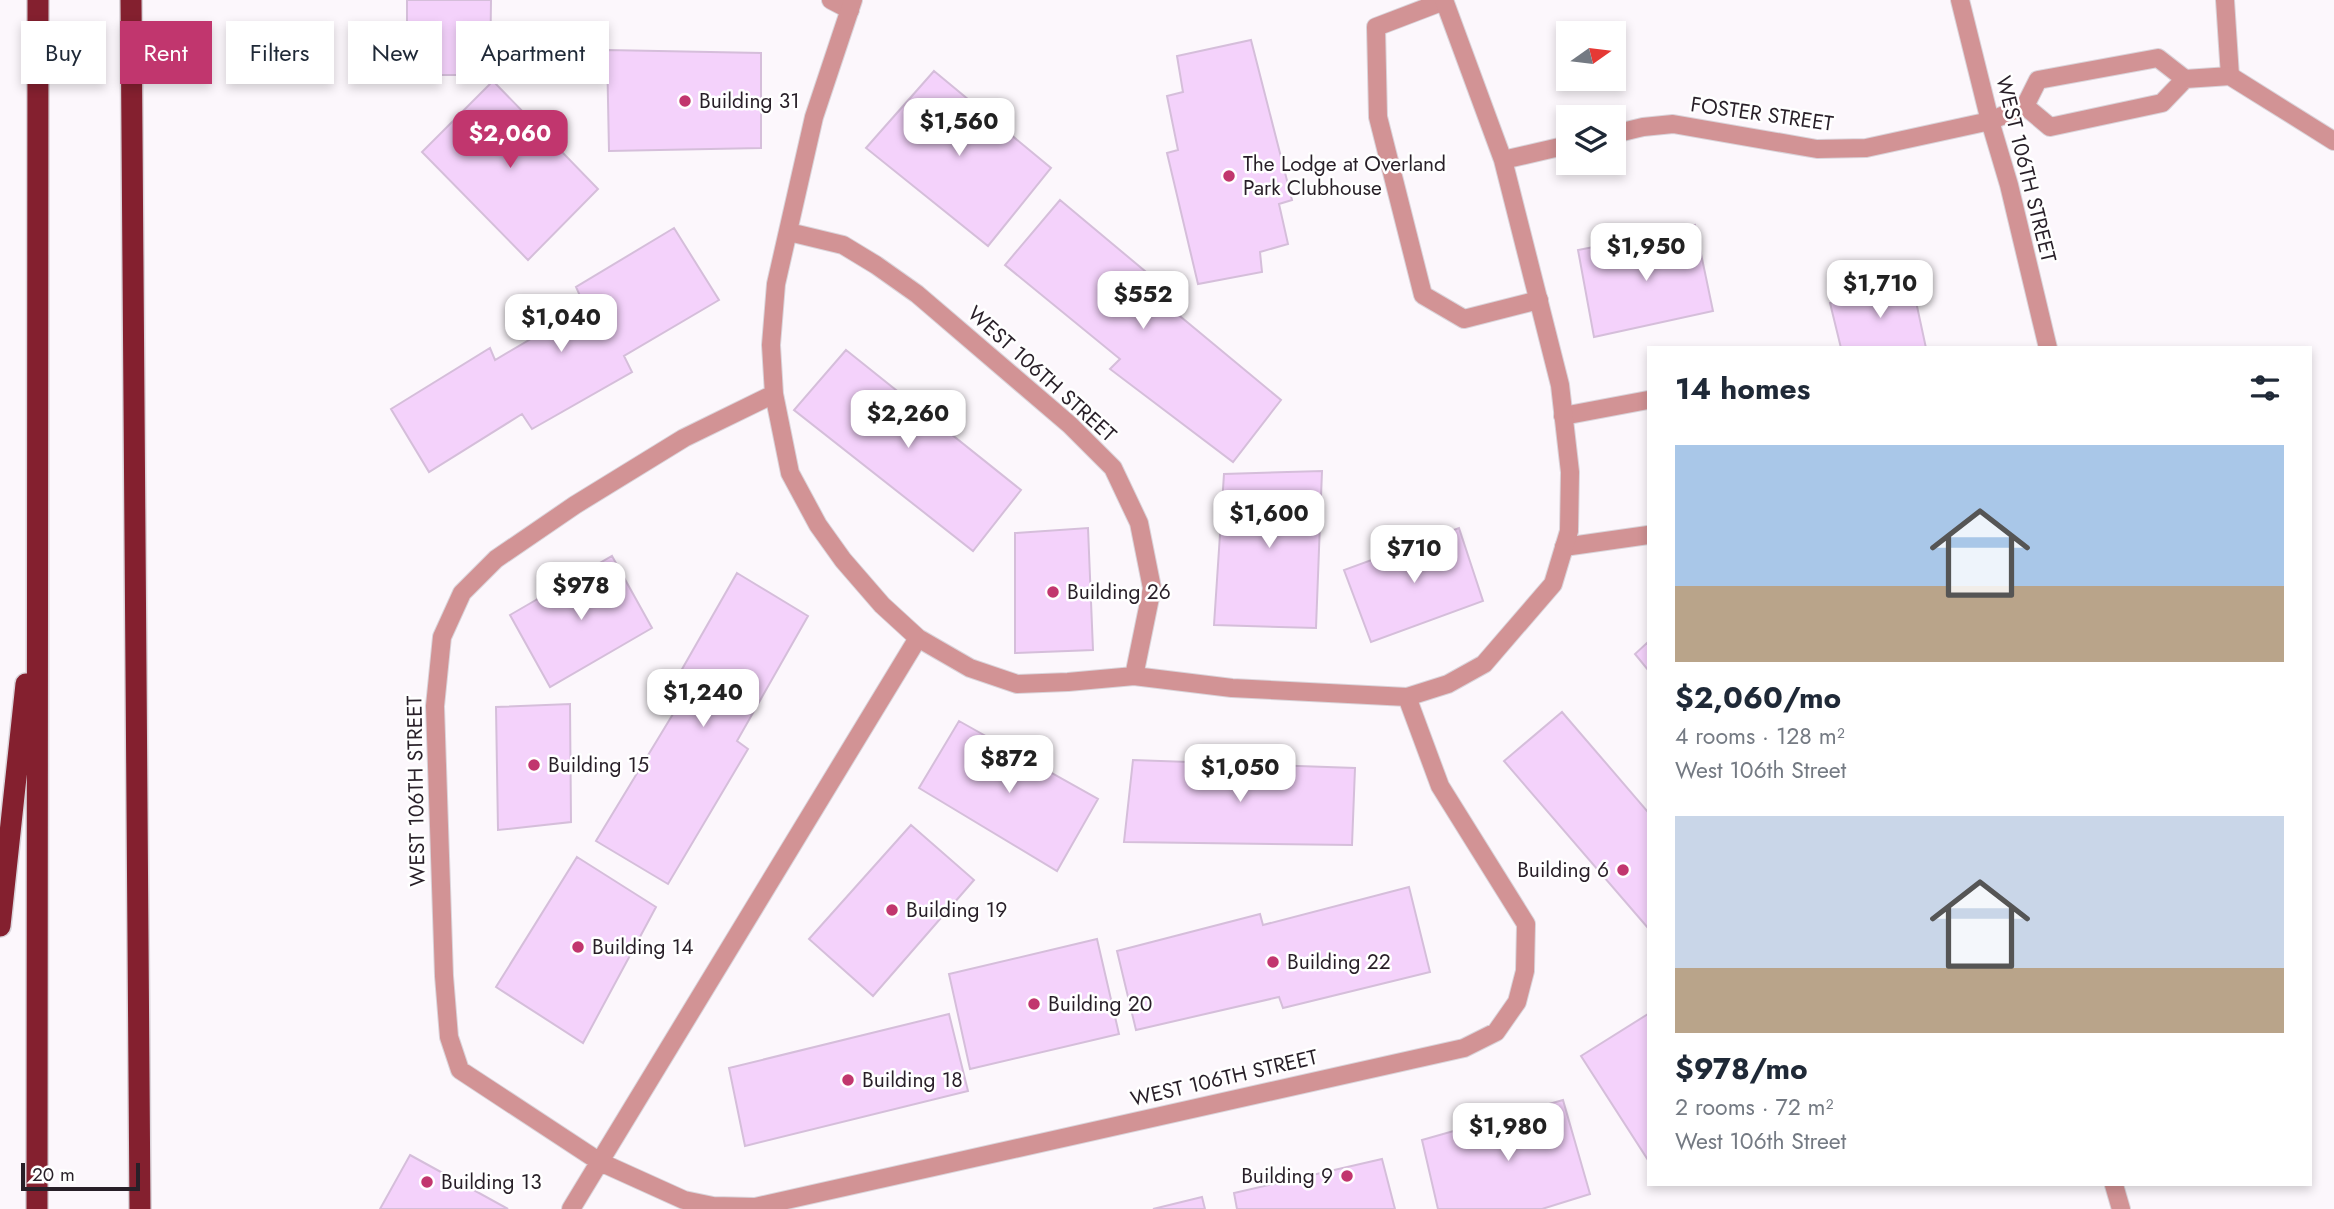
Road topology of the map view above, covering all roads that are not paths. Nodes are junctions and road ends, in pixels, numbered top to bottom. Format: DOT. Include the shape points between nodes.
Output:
graph roads {
  1 [pos="38,0"];
  2 [pos="131,0"];
  3 [pos="831,0"];
  4 [pos="1444,0"];
  5 [pos="1960,0"];
  6 [pos="2225,0"];
  7 [pos="851,5"];
  8 [pos="2230,76"];
  9 [pos="2185,79"];
  10 [pos="2025,106"];
  11 [pos="1990,121"];
  12 [pos="1626,131"];
  13 [pos="2334,141"];
  14 [pos="1556,148"];
  15 [pos="1503,160"];
  16 [pos="789,232"];
  17 [pos="1539,300"];
  18 [pos="2048,346"];
  19 [pos="774,394"];
  20 [pos="1647,400"];
  21 [pos="1563,416"];
  22 [pos="1647,535"];
  23 [pos="1564,548"];
  24 [pos="38,575"];
  25 [pos="918,638"];
  26 [pos="1134,676"];
  27 [pos="1407,697"];
  28 [pos="0,926"];
  29 [pos="600,1163"];
  30 [pos="2115,1186"];
  31 [pos="37,1209"];
  32 [pos="140,1209"];
  33 [pos="570,1209"];
  34 [pos="2121,1209"];
  1 -- 24 [label="highway"];
  2 -- 32 [label="highway"];
  3 -- 7 [label="street"];
  4 -- 15 [label="street"];
  4 -- 17 [label="street" via="1376,27 1378,117 1423,295 1464,319"];
  5 -- 11 [label="street, WEST 106TH STREET"];
  6 -- 8 [label="street"];
  7 -- 16 [label="street" via="814,117"];
  8 -- 9 [label="street"];
  8 -- 13 [label="street"];
  9 -- 10 [label="street" via="2162,103 2050,127"];
  9 -- 10 [label="street" via="2158,58 2038,80"];
  10 -- 11 [label="street, FOSTER STREET"];
  11 -- 12 [label="street, FOSTER STREET" via="1866,148 1817,149 1673,124"];
  11 -- 18 [label="street, WEST 106TH STREET"];
  14 -- 15 [label="street"];
  15 -- 17 [label="street"];
  16 -- 19 [label="street" via="776,284 771,345"];
  16 -- 26 [label="street, WEST 106TH STREET" via="843,245 917,294 1070,425 1112,468 1139,523 1152,588"];
  17 -- 21 [label="street"];
  19 -- 25 [label="street" via="790,473 818,525 882,605"];
  19 -- 29 [label="street, WEST 106TH STREET" via="684,438 496,559 462,593 442,637 435,706 449,1037 460,1070"];
  20 -- 21 [label="street"];
  21 -- 23 [label="street" via="1570,472 1569,531"];
  22 -- 23 [label="street"];
  23 -- 27 [label="street" via="1553,584 1484,664 1448,684"];
  24 -- 28 [label="highway"];
  24 -- 31 [label="highway"];
  25 -- 26 [label="street" via="970,668 1017,684"];
  25 -- 29 [label="street"];
  26 -- 27 [label="street" via="1232,688"];
  27 -- 29 [label="street, WEST 106TH STREET" via="1440,786 1525,924 1525,971 1517,1002 1496,1032 1464,1048 755,1206 713,1206 684,1200"];
  29 -- 33 [label="street"];
  30 -- 34 [label="street"];
}
